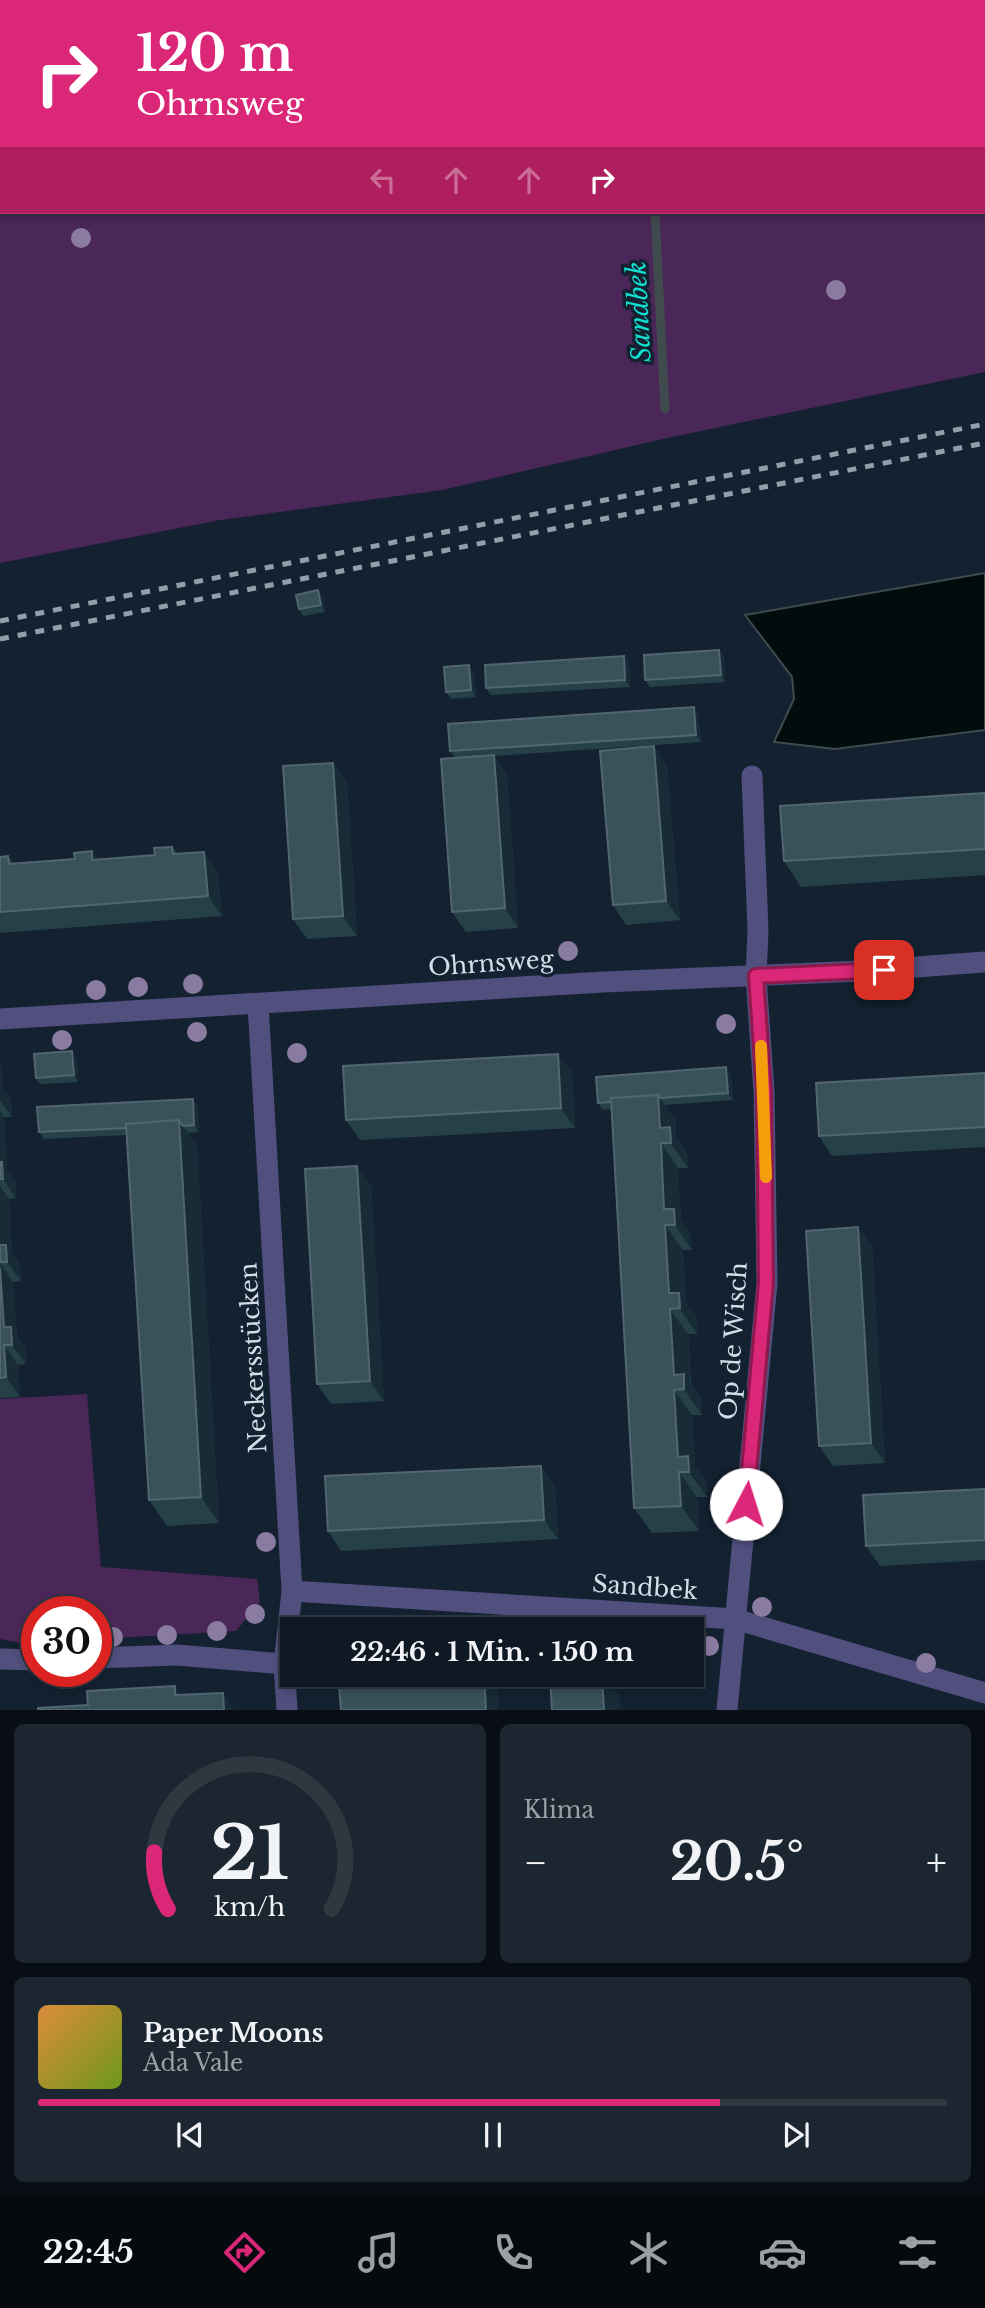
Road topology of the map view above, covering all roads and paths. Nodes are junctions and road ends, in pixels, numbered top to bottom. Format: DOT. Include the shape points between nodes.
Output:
graph roads {
  1 [pos="752,776"];
  2 [pos="985,962"];
  3 [pos="756,976"];
  4 [pos="258,1004"];
  5 [pos="0,1019"];
  6 [pos="292,1591"];
  7 [pos="289,1617"];
  8 [pos="735,1619"];
  9 [pos="112,1657"];
  10 [pos="0,1659"];
  11 [pos="21,1660"];
  12 [pos="280,1664"];
  13 [pos="286,1687"];
  14 [pos="985,1693"];
  15 [pos="287,1710"];
  16 [pos="727,1710"];
  1 -- 3 [label="street, Op de Wisch"];
  2 -- 3 [label="street, Ohrnsweg"];
  3 -- 4 [label="street, Ohrnsweg"];
  3 -- 8 [label="street, Op de Wisch" via="764,1092 766,1283"];
  4 -- 5 [label="street, Ohrnsweg"];
  4 -- 6 [label="street, Neckersstücken"];
  6 -- 7 [label="street, Neckersstücken"];
  6 -- 8 [label="street, Sandbek"];
  8 -- 14 [label="street, Sandbek"];
  8 -- 16 [label="street, Op de Wisch"];
  9 -- 12 [label="street" via="177,1655"];
  10 -- 11 [label="street"];
  13 -- 15 [label="street, Neckersstücken"];
}
